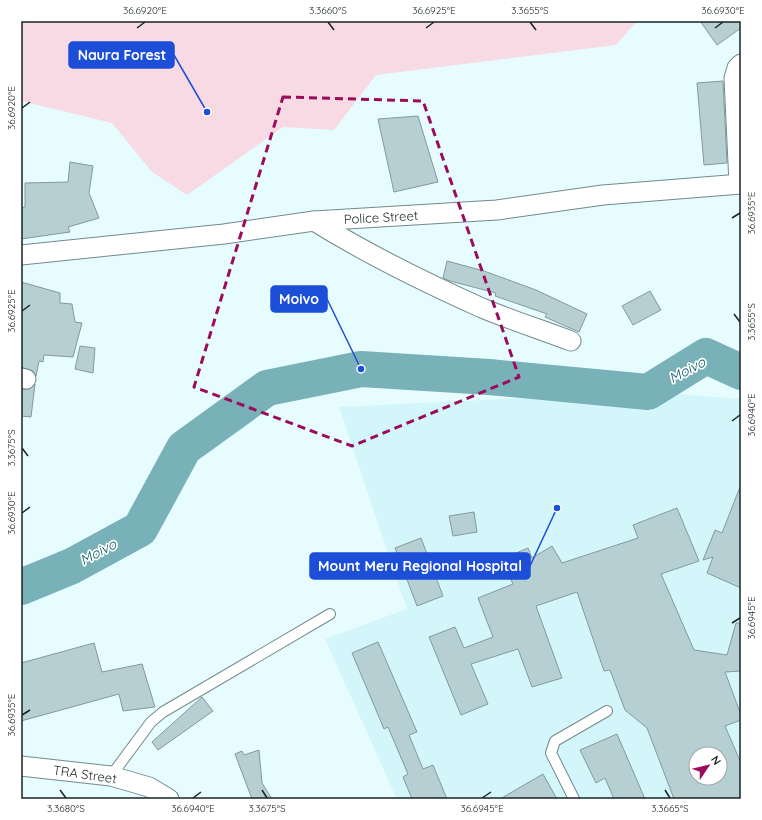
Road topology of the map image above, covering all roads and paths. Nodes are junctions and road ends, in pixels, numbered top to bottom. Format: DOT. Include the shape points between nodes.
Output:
graph roads {
  1 [pos="741,64"];
  2 [pos="740,184"];
  3 [pos="314,221"];
  4 [pos="21,255"];
  5 [pos="571,341"];
  6 [pos="330,614"];
  7 [pos="607,710"];
  8 [pos="21,766"];
  9 [pos="111,776"];
  10 [pos="169,799"];
  11 [pos="574,799"];
  1 -- 2 [label="street" via="734,78"];
  2 -- 3 [label="street, Police Street" via="603,195 497,210"];
  3 -- 4 [label="street, Police Street" via="224,234"];
  3 -- 5 [label="street" via="364,250 483,308"];
  6 -- 9 [label="lane" via="163,712 151,722"];
  7 -- 11 [label="lane" via="555,741 551,754"];
  8 -- 9 [label="street, TRA Street"];
  9 -- 10 [label="street, TRA Street" via="149,787"];
}
